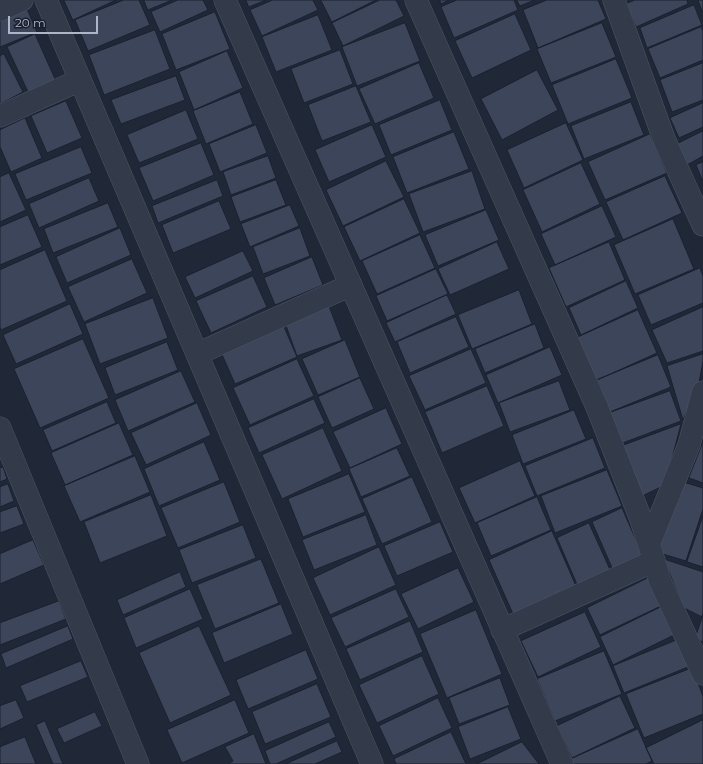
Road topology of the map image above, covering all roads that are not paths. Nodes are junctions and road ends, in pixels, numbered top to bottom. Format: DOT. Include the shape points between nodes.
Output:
graph roads {
  1 [pos="22,0"];
  2 [pos="46,0"];
  3 [pos="225,0"];
  4 [pos="416,0"];
  5 [pos="614,0"];
  6 [pos="0,10"];
  7 [pos="80,80"];
  8 [pos="0,116"];
  9 [pos="703,225"];
  10 [pos="351,285"];
  11 [pos="197,354"];
  12 [pos="703,392"];
  13 [pos="0,428"];
  14 [pos="651,553"];
  15 [pos="502,630"];
  16 [pos="703,674"];
  17 [pos="134,762"];
  18 [pos="372,764"];
  19 [pos="562,764"];
  1 -- 6 [label="street"];
  2 -- 7 [label="street"];
  3 -- 10 [label="street"];
  4 -- 14 [label="street" via="597,407"];
  5 -- 9 [label="street" via="664,139"];
  7 -- 8 [label="street"];
  7 -- 11 [label="street"];
  10 -- 11 [label="street"];
  10 -- 15 [label="street"];
  11 -- 18 [label="street"];
  12 -- 14 [label="street" via="689,445"];
  13 -- 17 [label="street"];
  14 -- 15 [label="street"];
  14 -- 16 [label="street" via="660,581"];
  15 -- 19 [label="street"];
}
